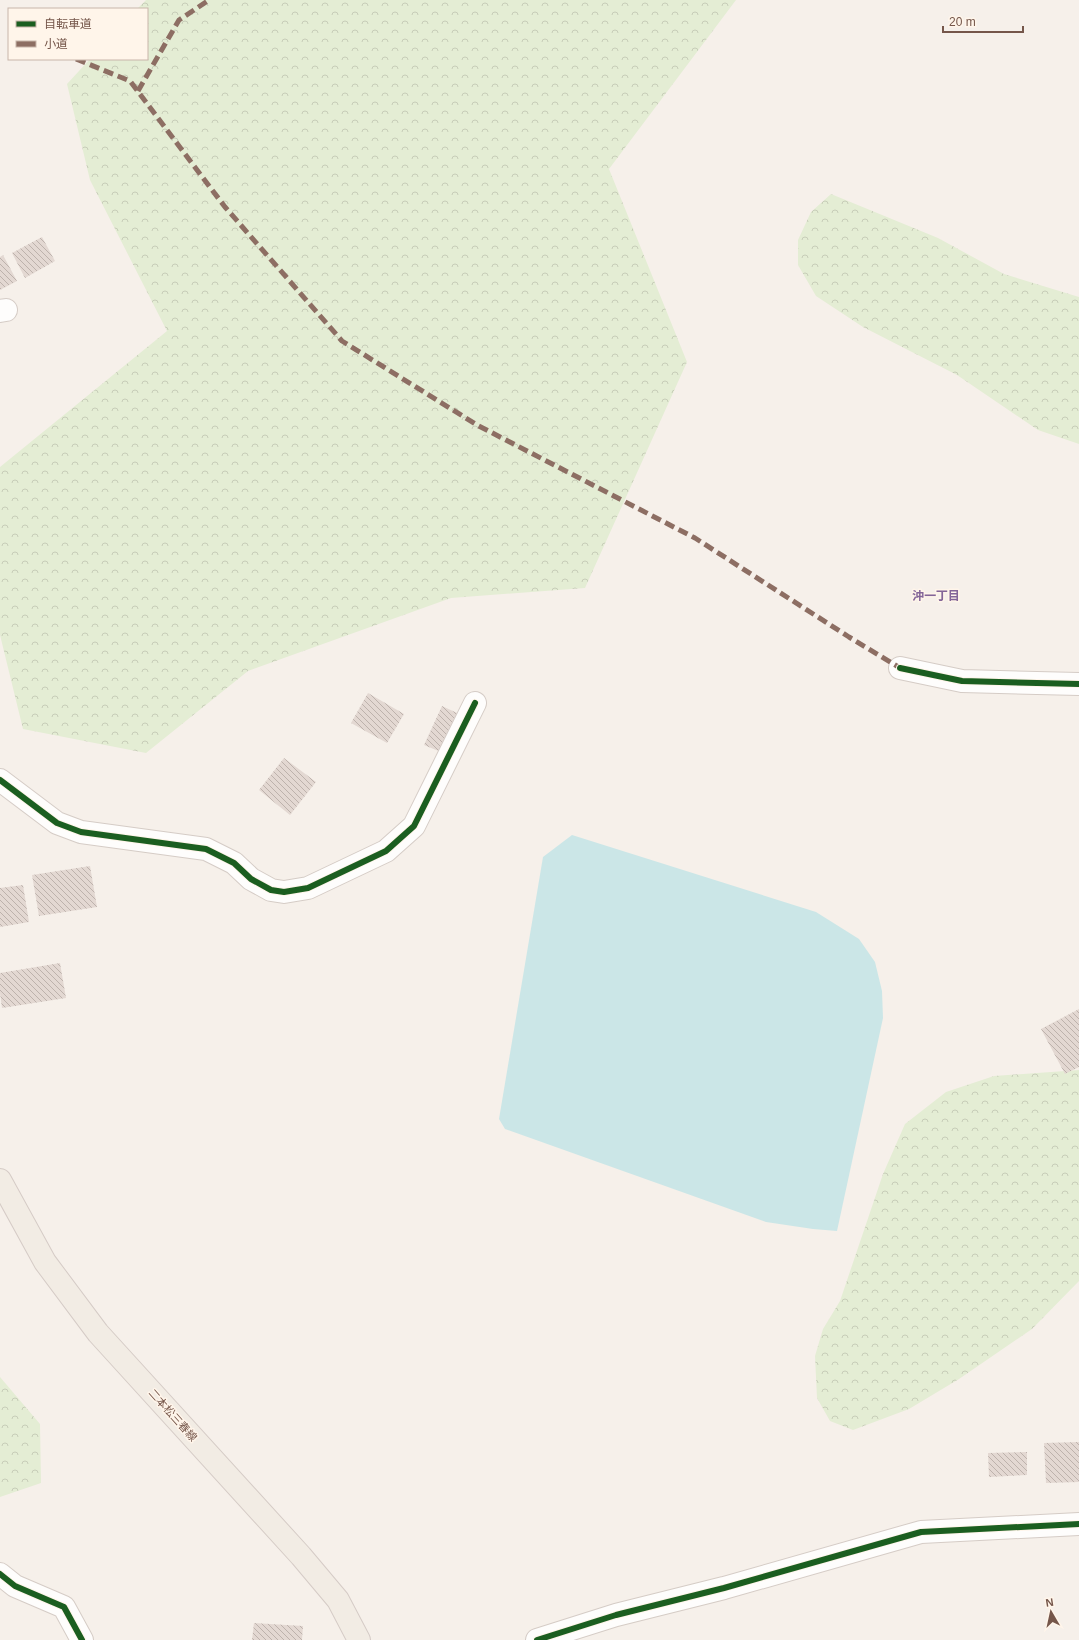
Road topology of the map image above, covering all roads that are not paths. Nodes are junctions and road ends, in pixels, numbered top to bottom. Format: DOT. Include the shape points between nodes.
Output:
graph roads {
  1 [pos="900,668"];
  2 [pos="1079,684"];
  3 [pos="476,703"];
  4 [pos="0,780"];
  5 [pos="0,1180"];
  6 [pos="1079,1524"];
  7 [pos="0,1574"];
  8 [pos="82,1640"];
  9 [pos="359,1640"];
  10 [pos="537,1640"];
  1 -- 2 [label="street" via="962,681"];
  3 -- 4 [label="street" via="414,826 386,851 308,888 284,892 271,890 252,879 234,863 206,849 81,832 57,823"];
  5 -- 9 [label="main road, 二本松三春線" via="45,1262 98,1333 301,1556 338,1600"];
  6 -- 10 [label="street" via="921,1532 724,1588 616,1615"];
  7 -- 8 [label="street" via="15,1586 64,1607"];
}
